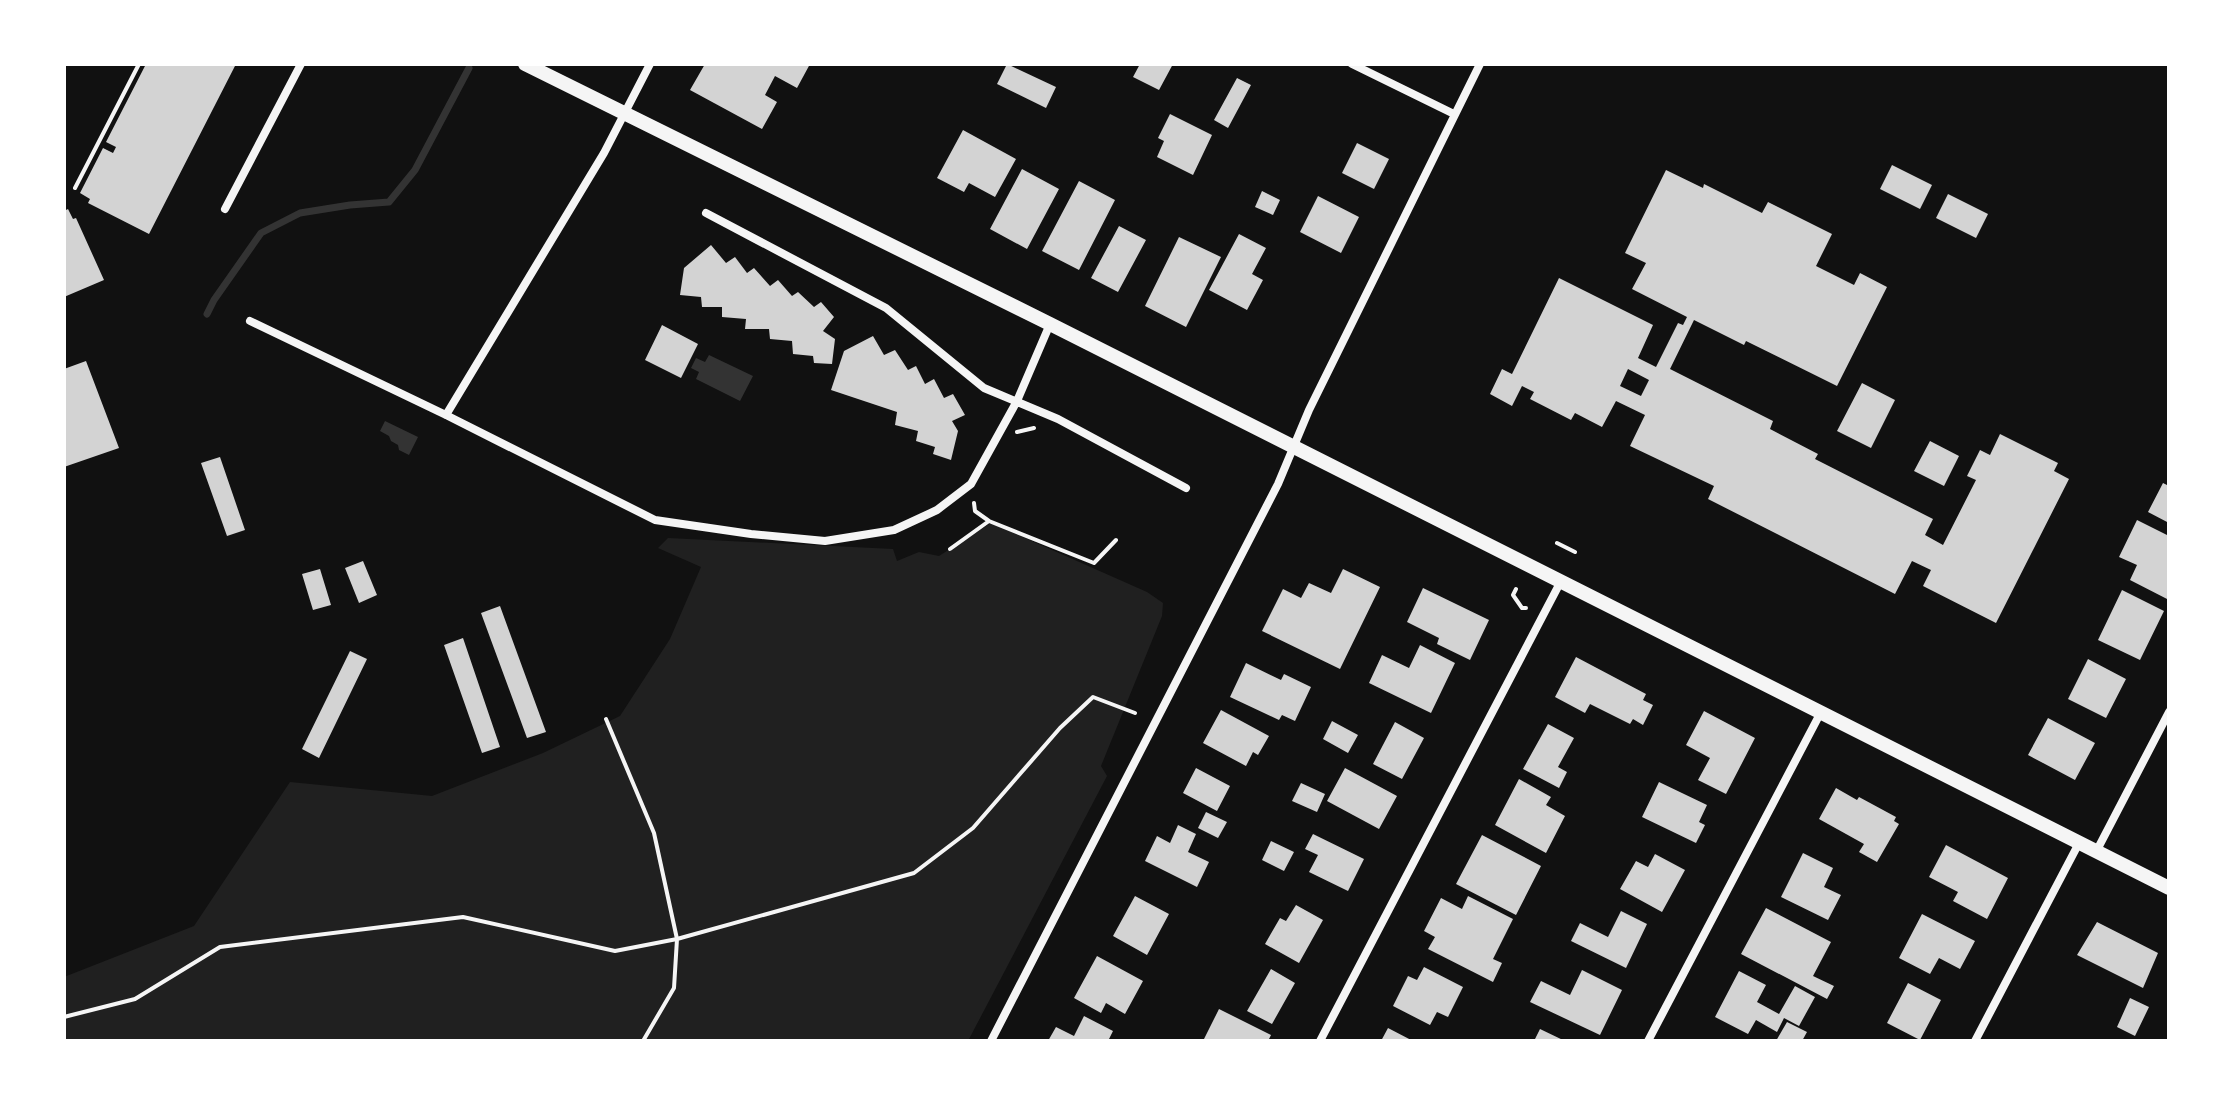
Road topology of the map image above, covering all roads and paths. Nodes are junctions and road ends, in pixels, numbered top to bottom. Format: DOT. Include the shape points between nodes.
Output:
graph roads {
  1 [pos="139,64"];
  2 [pos="301,64"];
  3 [pos="525,64"];
  4 [pos="650,64"];
  5 [pos="1352,64"];
  6 [pos="1480,64"];
  7 [pos="624,114"];
  8 [pos="1454,114"];
  9 [pos="75,188"];
  10 [pos="225,209"];
  11 [pos="706,213"];
  12 [pos="250,321"];
  13 [pos="1050,324"];
  14 [pos="1017,401"];
  15 [pos="446,415"];
  16 [pos="1293,447"];
  17 [pos="1186,488"];
  18 [pos="1116,540"];
  19 [pos="1557,543"];
  20 [pos="950,549"];
  21 [pos="1575,552"];
  22 [pos="1561,581"];
  23 [pos="1516,589"];
  24 [pos="1526,608"];
  25 [pos="1821,712"];
  26 [pos="2169,712"];
  27 [pos="1135,713"];
  28 [pos="606,719"];
  29 [pos="2079,843"];
  30 [pos="2096,852"];
  31 [pos="2169,888"];
  32 [pos="677,939"];
  33 [pos="64,1017"];
  34 [pos="643,1041"];
  35 [pos="991,1041"];
  36 [pos="1320,1041"];
  37 [pos="1648,1041"];
  38 [pos="1975,1041"];
  1 -- 9 [label="path"];
  2 -- 10 [label="street"];
  3 -- 7 [label="street"];
  4 -- 7 [label="street"];
  5 -- 8 [label="street"];
  6 -- 8 [label="street"];
  7 -- 13 [label="street"];
  7 -- 15 [label="street"];
  8 -- 16 [label="street"];
  11 -- 14 [label="street" via="886,308 984,388"];
  12 -- 15 [label="street"];
  13 -- 14 [label="street"];
  13 -- 16 [label="street"];
  14 -- 15 [label="street" via="971,484 937,510 894,530 825,541 655,520"];
  14 -- 17 [label="street"];
  16 -- 22 [label="street"];
  16 -- 35 [label="street"];
  18 -- 20 [label="path" via="1094,563 989,521"];
  19 -- 21 [label="path"];
  22 -- 25 [label="street"];
  22 -- 36 [label="street"];
  23 -- 24 [label="path" via="1513,595"];
  25 -- 29 [label="street"];
  25 -- 37 [label="street"];
  26 -- 30 [label="street"];
  27 -- 32 [label="path" via="1093,697 973,828 914,873"];
  28 -- 32 [label="path" via="654,833"];
  29 -- 30 [label="street"];
  29 -- 38 [label="street"];
  30 -- 31 [label="street"];
  32 -- 33 [label="path" via="615,951 463,917 342,931 220,947 135,999"];
  32 -- 34 [label="path" via="674,988"];
}
